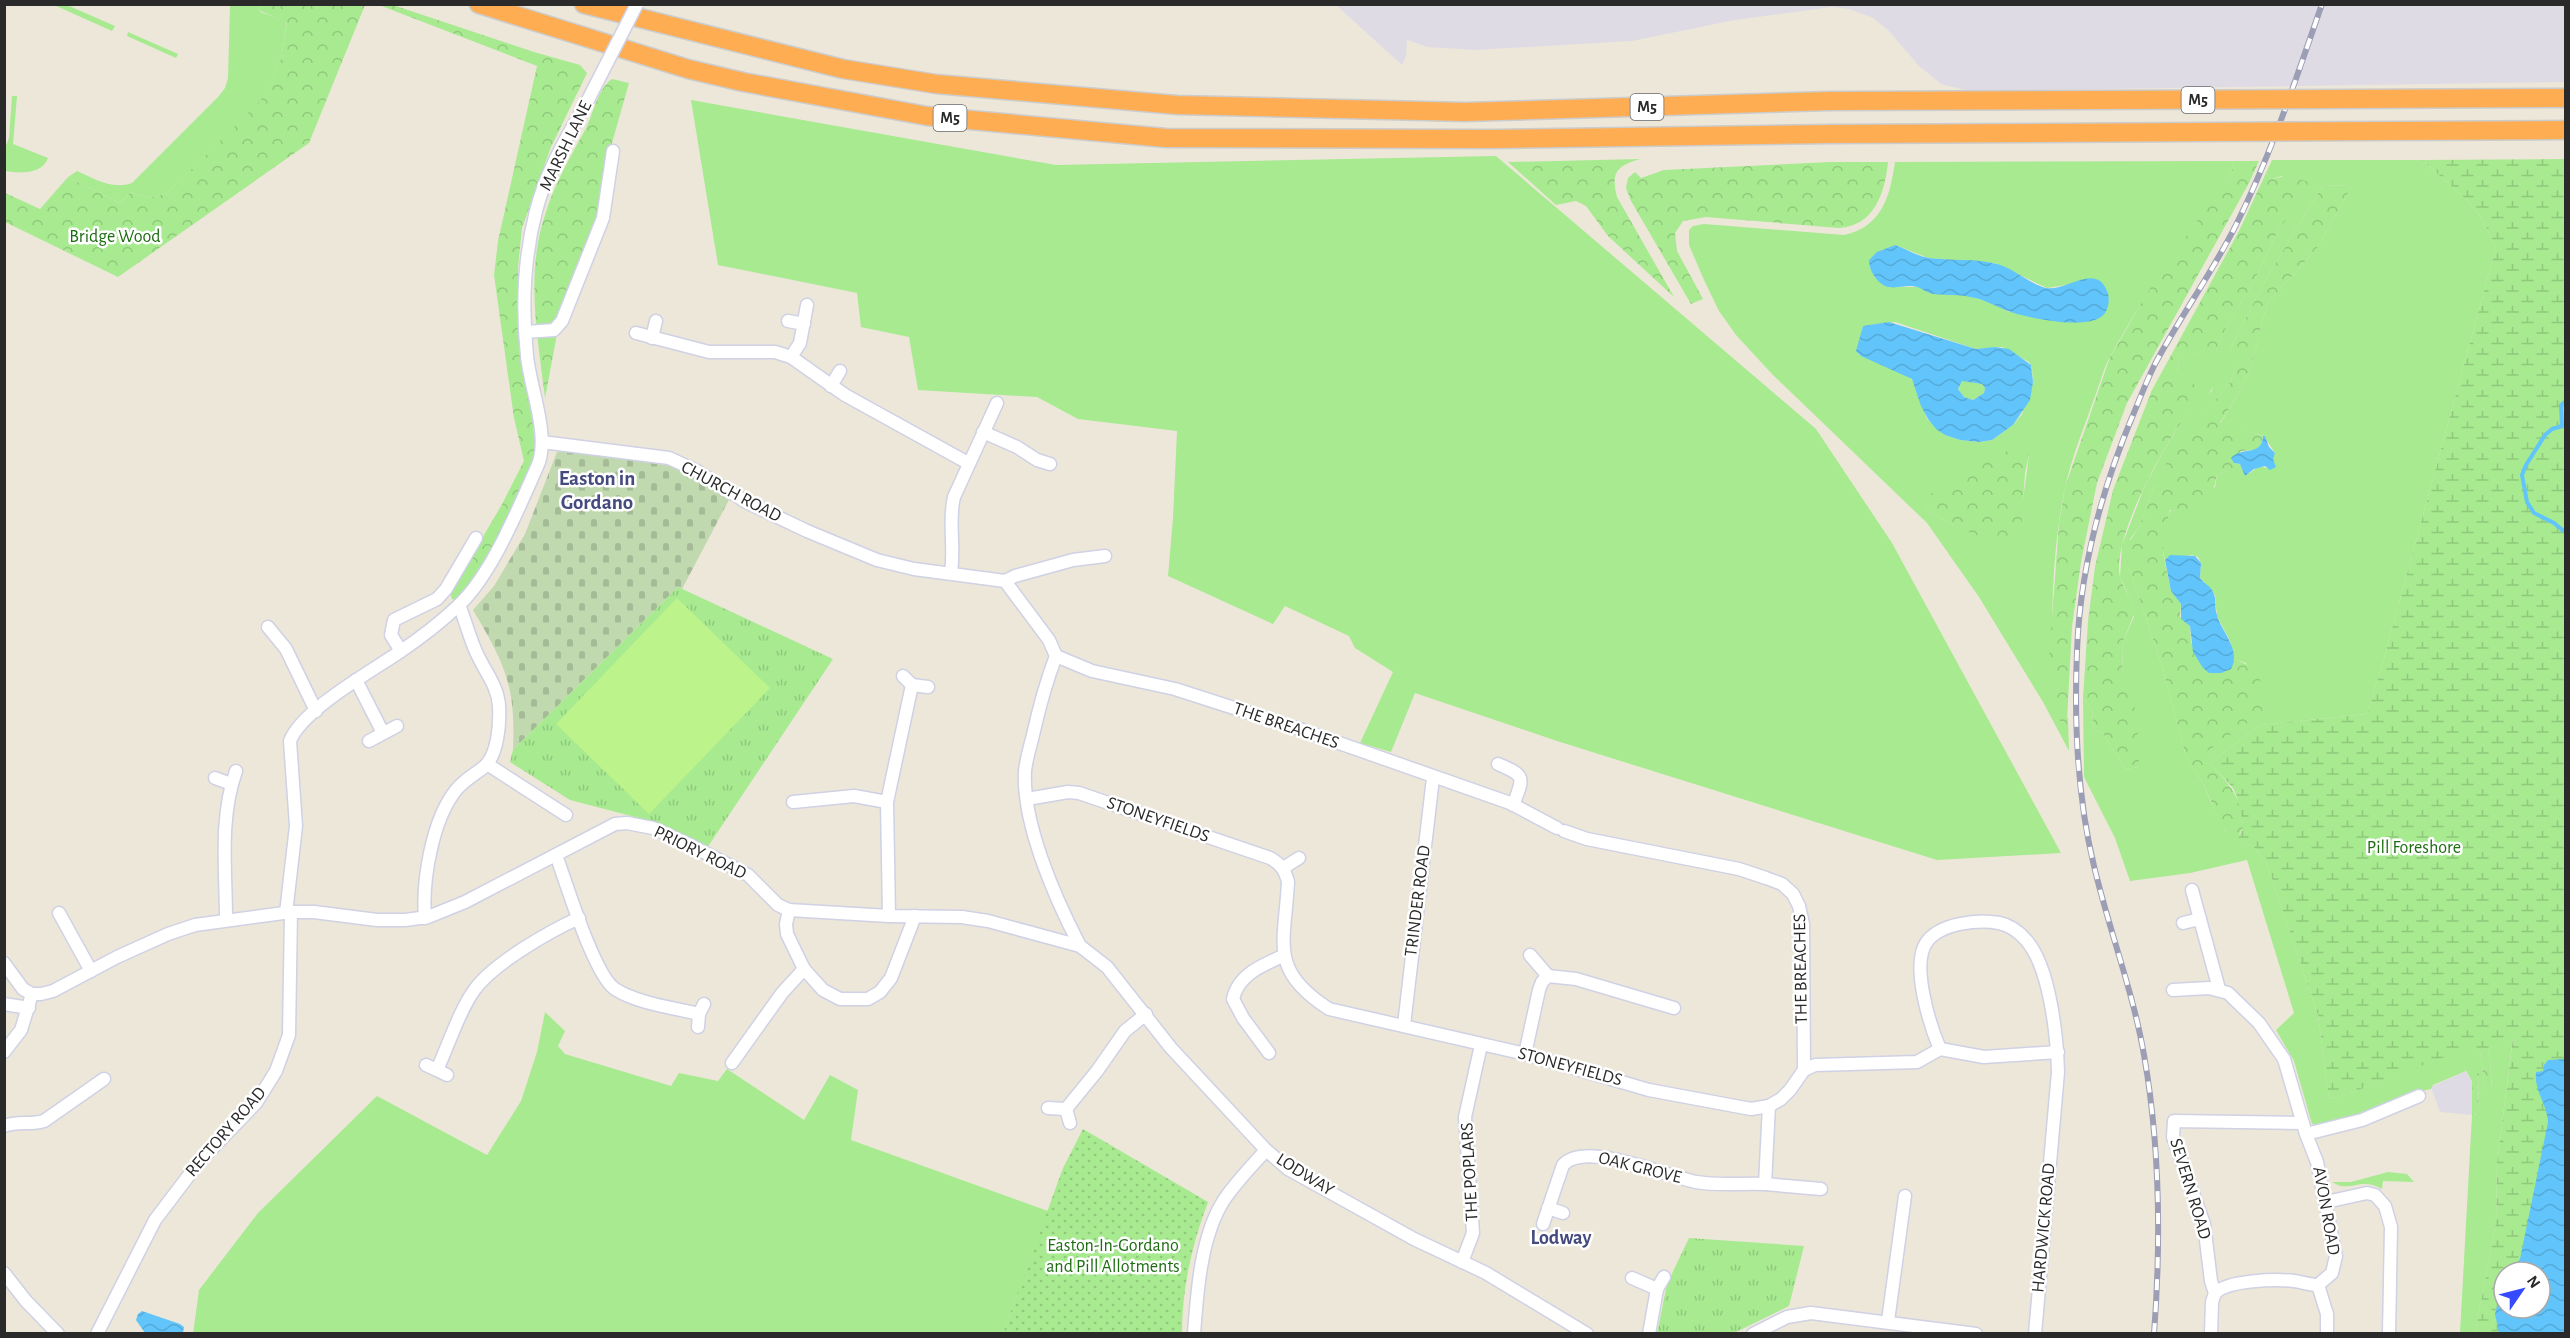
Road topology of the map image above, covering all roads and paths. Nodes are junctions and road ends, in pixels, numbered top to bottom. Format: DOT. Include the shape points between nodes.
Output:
graph roads {
  1 [pos="479,4"];
  2 [pos="637,4"];
  3 [pos="589,6"];
  4 [pos="2565,98"];
  5 [pos="2565,130"];
  6 [pos="613,151"];
  7 [pos="807,305"];
  8 [pos="657,321"];
  9 [pos="788,321"];
  10 [pos="804,324"];
  11 [pos="526,332"];
  12 [pos="636,333"];
  13 [pos="652,338"];
  14 [pos="791,357"];
  15 [pos="840,371"];
  16 [pos="831,386"];
  17 [pos="997,403"];
  18 [pos="983,432"];
  19 [pos="542,442"];
  20 [pos="968,463"];
  21 [pos="1050,464"];
  22 [pos="470,541"];
  23 [pos="1105,556"];
  24 [pos="951,572"];
  25 [pos="1005,581"];
  26 [pos="459,605"];
  27 [pos="268,627"];
  28 [pos="400,651"];
  29 [pos="1056,656"];
  30 [pos="903,675"];
  31 [pos="356,680"];
  32 [pos="912,685"];
  33 [pos="928,687"];
  34 [pos="316,711"];
  35 [pos="397,726"];
  36 [pos="383,733"];
  37 [pos="369,741"];
  38 [pos="487,764"];
  39 [pos="1498,764"];
  40 [pos="236,771"];
  41 [pos="214,778"];
  42 [pos="1433,778"];
  43 [pos="231,784"];
  44 [pos="801,797"];
  45 [pos="1027,799"];
  46 [pos="887,802"];
  47 [pos="1513,805"];
  48 [pos="566,815"];
  49 [pos="556,855"];
  50 [pos="1299,858"];
  51 [pos="1283,868"];
  52 [pos="2192,890"];
  53 [pos="789,910"];
  54 [pos="289,912"];
  55 [pos="66,916"];
  56 [pos="889,916"];
  57 [pos="915,916"];
  58 [pos="425,918"];
  59 [pos="579,918"];
  60 [pos="226,919"];
  61 [pos="2200,919"];
  62 [pos="2183,923"];
  63 [pos="1080,946"];
  64 [pos="1530,955"];
  65 [pos="1283,956"];
  66 [pos="4,963"];
  67 [pos="804,969"];
  68 [pos="91,971"];
  69 [pos="1548,976"];
  70 [pos="2219,989"];
  71 [pos="2174,990"];
  72 [pos="32,994"];
  73 [pos="4,1004"];
  74 [pos="29,1008"];
  75 [pos="1674,1008"];
  76 [pos="1146,1014"];
  77 [pos="700,1015"];
  78 [pos="1404,1025"];
  79 [pos="1481,1045"];
  80 [pos="1940,1049"];
  81 [pos="4,1052"];
  82 [pos="2058,1052"];
  83 [pos="1269,1053"];
  84 [pos="1525,1054"];
  85 [pos="732,1063"];
  86 [pos="437,1070"];
  87 [pos="1804,1070"];
  88 [pos="104,1079"];
  89 [pos="2419,1096"];
  90 [pos="1769,1106"];
  91 [pos="1048,1108"];
  92 [pos="1066,1109"];
  93 [pos="1070,1123"];
  94 [pos="4,1126"];
  95 [pos="2305,1129"];
  96 [pos="1266,1150"];
  97 [pos="1765,1184"];
  98 [pos="1821,1189"];
  99 [pos="1905,1196"];
  100 [pos="2326,1202"];
  101 [pos="1548,1209"];
  102 [pos="1563,1213"];
  103 [pos="1543,1224"];
  104 [pos="1462,1262"];
  105 [pos="4,1273"];
  106 [pos="1664,1277"];
  107 [pos="1632,1278"];
  108 [pos="2318,1285"];
  109 [pos="1657,1289"];
  110 [pos="2215,1293"];
  111 [pos="1888,1321"];
  112 [pos="58,1334"];
  113 [pos="96,1334"];
  114 [pos="1194,1334"];
  115 [pos="1587,1334"];
  116 [pos="1648,1334"];
  117 [pos="1753,1334"];
  118 [pos="1976,1334"];
  119 [pos="2035,1334"];
  120 [pos="2211,1334"];
  121 [pos="2327,1334"];
  122 [pos="2389,1334"];
  1 -- 5 [label="highway, M5, bridge" via="688,69 743,82 927,116 1166,138"];
  2 -- 11 [label="street, MARSH LANE, bridge" via="547,177 536,210 526,266"];
  3 -- 4 [label="highway, M5, bridge" via="843,69 936,84 1177,105 1465,112 1830,101"];
  6 -- 11 [label="street" via="603,218 562,321 554,330"];
  7 -- 10 [label="street"];
  8 -- 13 [label="street"];
  9 -- 10 [label="street"];
  10 -- 14 [label="street" via="800,343"];
  11 -- 19 [label="street, MARSH LANE"];
  12 -- 13 [label="street"];
  13 -- 14 [label="street" via="709,352 775,352"];
  14 -- 16 [label="street"];
  15 -- 16 [label="street"];
  16 -- 20 [label="street"];
  17 -- 18 [label="street"];
  18 -- 20 [label="street"];
  18 -- 21 [label="street"];
  19 -- 24 [label="street, CHURCH ROAD" via="669,458 746,502 877,560"];
  19 -- 26 [label="street" via="539,463 517,511 487,568"];
  20 -- 24 [label="street" via="950,512 954,552"];
  22 -- 28 [label="street" via="437,599 394,620 391,635"];
  23 -- 25 [label="street" via="1073,560"];
  24 -- 25 [label="street, CHURCH ROAD"];
  25 -- 29 [label="street" via="1049,640"];
  26 -- 28 [label="street"];
  26 -- 38 [label="street" via="500,705 498,735"];
  27 -- 34 [label="street" via="286,649"];
  28 -- 31 [label="street"];
  29 -- 42 [label="street, THE BREACHES" via="1092,671 1175,689 1302,730"];
  29 -- 45 [label="street" via="1037,713 1025,771"];
  30 -- 32 [label="street"];
  31 -- 34 [label="street"];
  31 -- 36 [label="street"];
  32 -- 33 [label="street"];
  32 -- 46 [label="street"];
  34 -- 54 [label="street" via="290,741 296,826"];
  35 -- 36 [label="street"];
  36 -- 37 [label="street"];
  38 -- 48 [label="street"];
  38 -- 58 [label="street" via="465,780 446,807 427,869"];
  39 -- 47 [label="street" via="1517,772 1521,778"];
  40 -- 43 [label="street"];
  41 -- 43 [label="street"];
  42 -- 47 [label="street, THE BREACHES"];
  42 -- 78 [label="street, TRINDER ROAD"];
  43 -- 60 [label="street" via="224,838"];
  44 -- 46 [label="street" via="854,796"];
  45 -- 51 [label="street, STONEYFIELDS" via="1079,793 1270,858"];
  45 -- 63 [label="street" via="1034,838"];
  46 -- 56 [label="street"];
  47 -- 87 [label="street, THE BREACHES" via="1587,839 1739,869 1782,884 1793,894 1803,924"];
  49 -- 53 [label="street, PRIORY ROAD" via="615,824 653,828 741,871 778,905"];
  49 -- 58 [label="street, PRIORY ROAD"];
  49 -- 59 [label="street"];
  50 -- 51 [label="street"];
  51 -- 65 [label="street" via="1288,882"];
  52 -- 61 [label="street"];
  53 -- 56 [label="street"];
  53 -- 67 [label="street" via="787,934"];
  54 -- 58 [label="street, PRIORY ROAD" via="377,920"];
  54 -- 60 [label="street, PRIORY ROAD"];
  54 -- 113 [label="street, RECTORY ROAD" via="289,1035 276,1071 256,1103 199,1162 155,1220"];
  55 -- 68 [label="street"];
  56 -- 57 [label="street"];
  57 -- 63 [label="street" via="988,921"];
  57 -- 67 [label="street" via="891,978 868,999 840,999 823,990"];
  59 -- 77 [label="street" via="609,985 629,996"];
  59 -- 86 [label="street" via="483,979 473,992"];
  60 -- 68 [label="street, PRIORY ROAD" via="168,934"];
  61 -- 62 [label="street"];
  61 -- 70 [label="street"];
  63 -- 76 [label="street, LODWAY" via="1107,967"];
  64 -- 69 [label="street"];
  65 -- 78 [label="street, STONEYFIELDS" via="1303,989 1329,1009"];
  65 -- 83 [label="street" via="1250,974 1233,999"];
  66 -- 72 [label="street"];
  67 -- 85 [label="street"];
  68 -- 72 [label="street, PRIORY ROAD" via="53,991"];
  69 -- 75 [label="street" via="1576,979"];
  69 -- 84 [label="street" via="1539,990"];
  70 -- 71 [label="street"];
  70 -- 95 [label="street, AVON ROAD" via="2236,999 2272,1039 2287,1066"];
  72 -- 74 [label="street"];
  73 -- 74 [label="street"];
  74 -- 81 [label="street" via="21,1030"];
  76 -- 92 [label="street" via="1125,1031"];
  76 -- 96 [label="street, LODWAY" via="1171,1048"];
  78 -- 79 [label="street, STONEYFIELDS"];
  79 -- 84 [label="street, STONEYFIELDS"];
  79 -- 104 [label="street, THE POPLARS" via="1466,1117 1473,1233"];
  80 -- 82 [label="street" via="1984,1057"];
  80 -- 82 [label="street" via="1924,1006 1922,956 1926,943 1944,930 1986,922 2013,928 2036,954 2049,995"];
  80 -- 87 [label="street" via="1917,1062 1815,1065"];
  82 -- 119 [label="street, HARDWICK ROAD"];
  84 -- 90 [label="street, STONEYFIELDS" via="1649,1090 1735,1107"];
  87 -- 90 [label="street" via="1786,1095"];
  88 -- 94 [label="street" via="44,1121"];
  89 -- 95 [label="street" via="2362,1120"];
  90 -- 97 [label="street"];
  91 -- 92 [label="street"];
  92 -- 93 [label="street"];
  95 -- 100 [label="street, AVON ROAD"];
  95 -- 110 [label="street, SEVERN ROAD" via="2174,1121 2173,1137 2204,1224"];
  96 -- 104 [label="street, LODWAY" via="1288,1169"];
  96 -- 114 [label="street" via="1224,1200 1216,1216 1198,1286"];
  97 -- 98 [label="street, OAK GROVE"];
  97 -- 101 [label="street, OAK GROVE" via="1697,1182 1600,1156 1576,1156 1563,1165"];
  99 -- 111 [label="street"];
  100 -- 108 [label="street, AVON ROAD" via="2336,1259 2332,1273"];
  100 -- 122 [label="street" via="2367,1193 2379,1198 2388,1211"];
  101 -- 102 [label="street"];
  101 -- 103 [label="street, OAK GROVE"];
  104 -- 115 [label="street, LODWAY"];
  105 -- 112 [label="street"];
  106 -- 109 [label="street"];
  107 -- 109 [label="street"];
  108 -- 110 [label="street" via="2291,1281 2242,1283"];
  108 -- 121 [label="street" via="2327,1314"];
  109 -- 116 [label="street"];
  110 -- 120 [label="street, SEVERN ROAD"];
  111 -- 117 [label="street" via="1811,1313 1787,1317"];
  111 -- 118 [label="street"];
}
